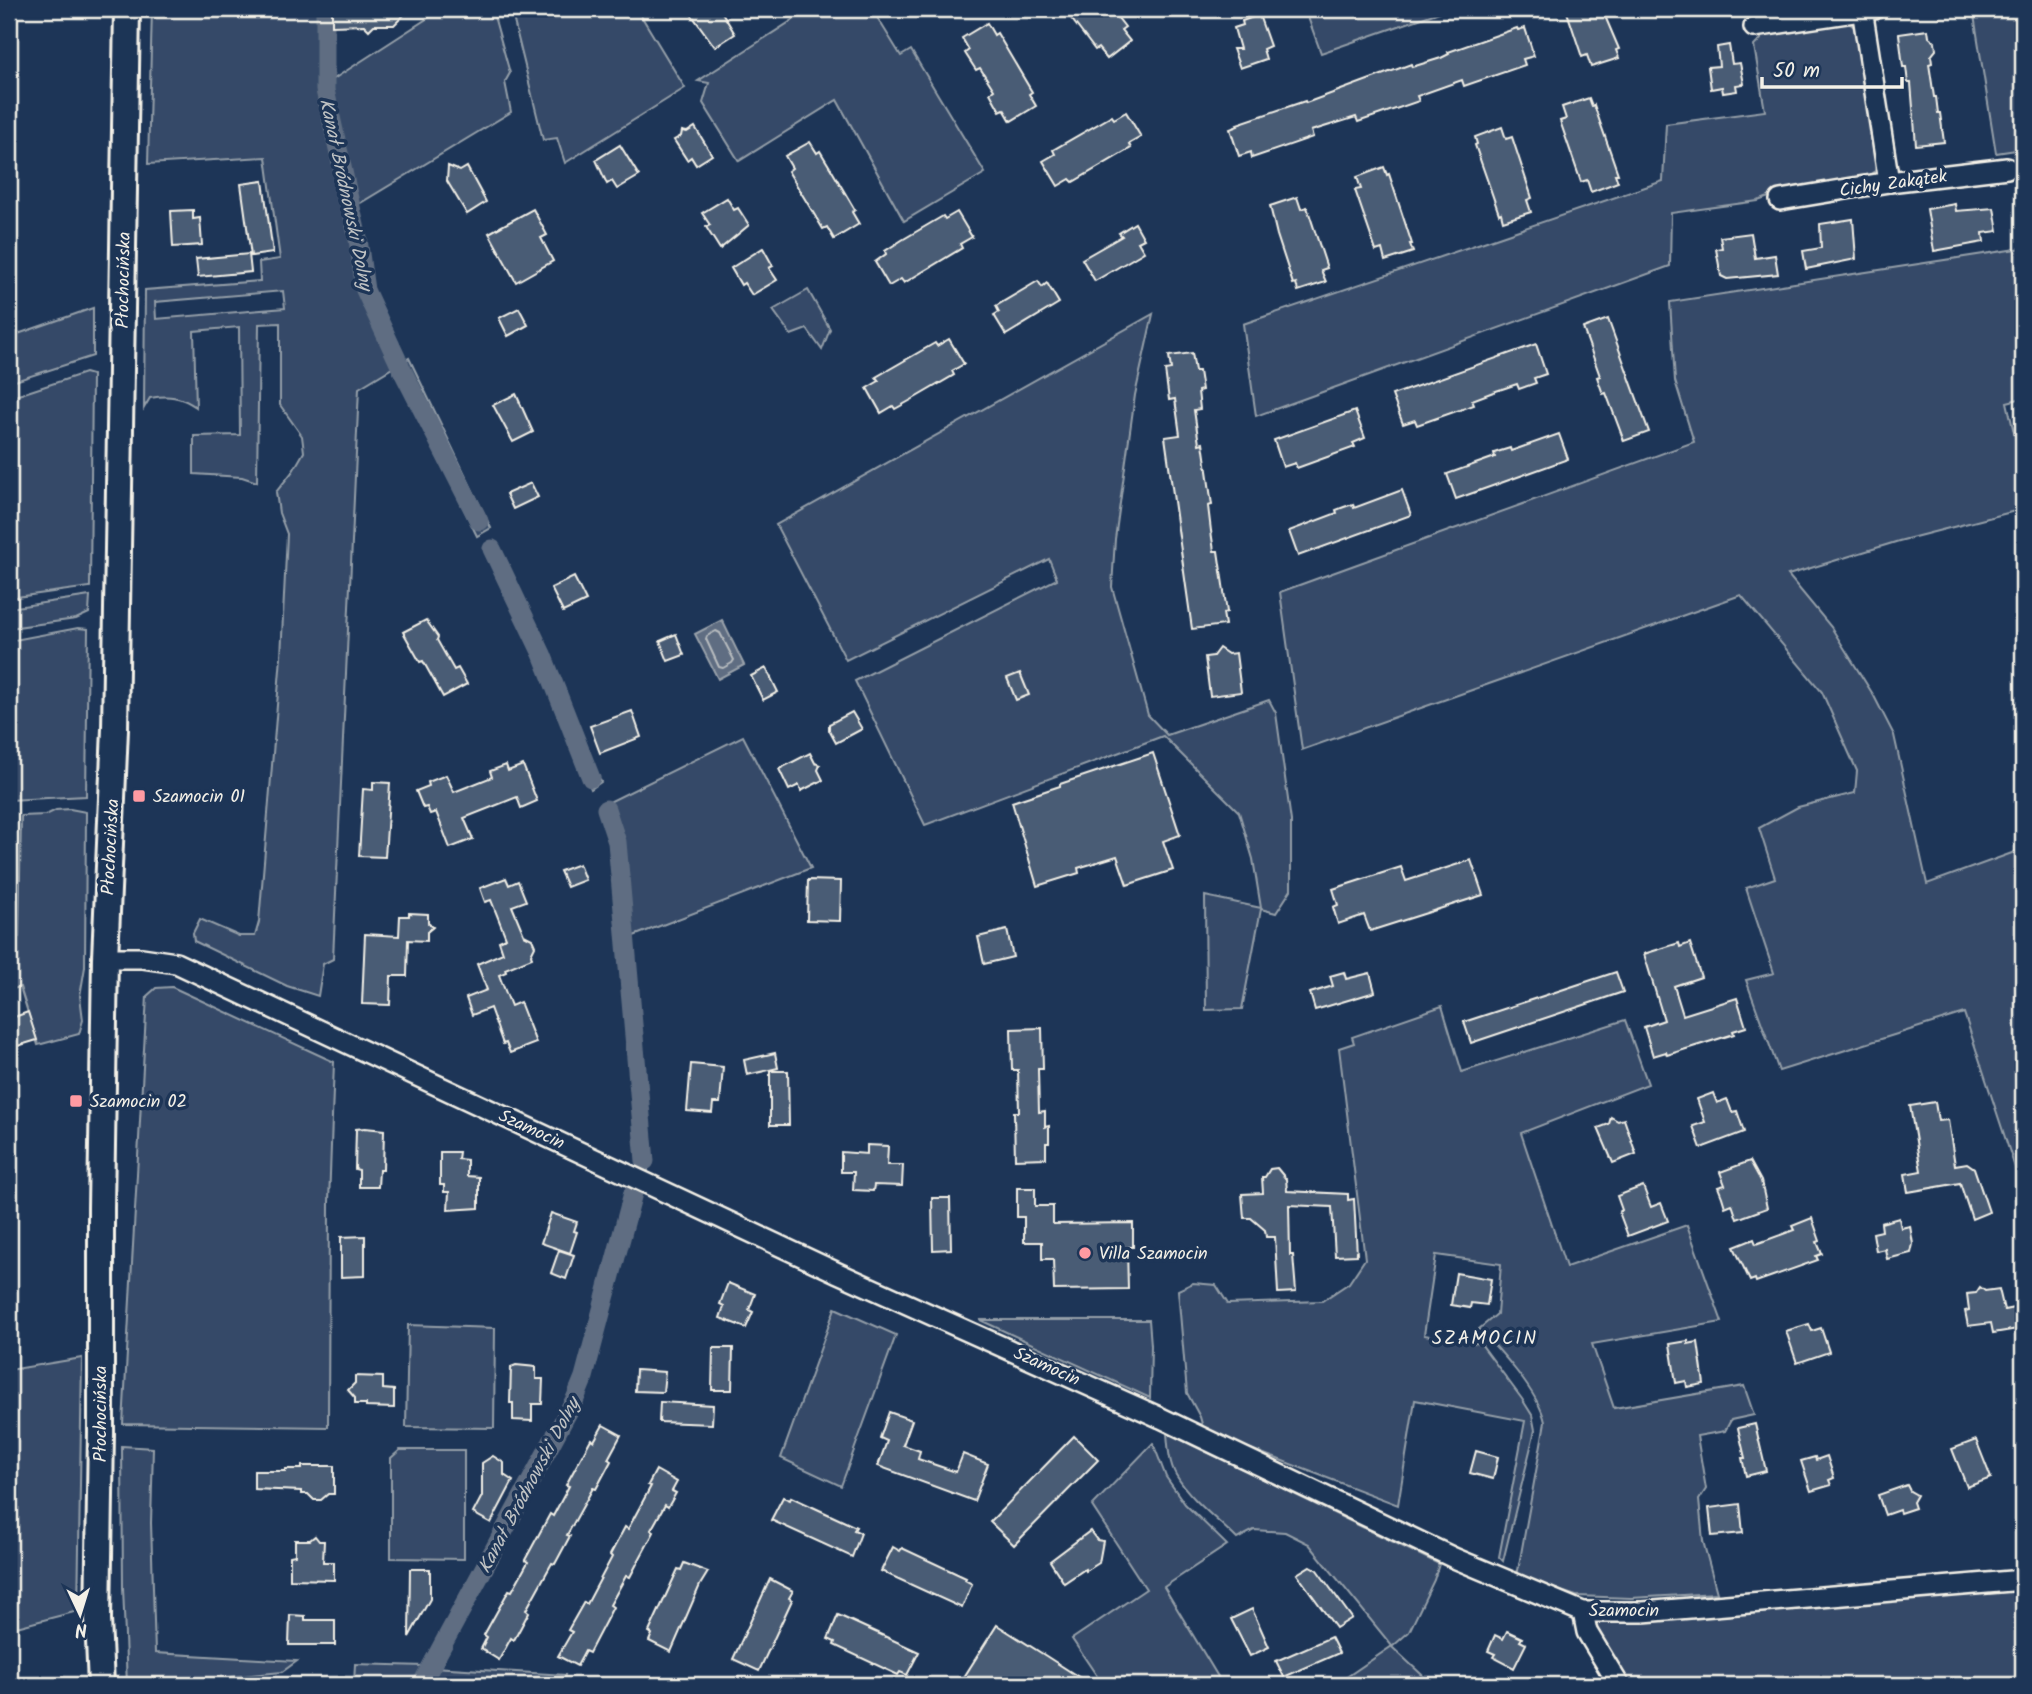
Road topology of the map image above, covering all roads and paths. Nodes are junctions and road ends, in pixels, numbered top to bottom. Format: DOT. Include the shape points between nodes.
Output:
graph roads {
  1 [pos="127,9"];
  2 [pos="1866,9"];
  3 [pos="1754,27"];
  4 [pos="2007,168"];
  5 [pos="1889,182"];
  6 [pos="1780,200"];
  7 [pos="105,958"];
  8 [pos="2023,1580"];
  9 [pos="1583,1612"];
  10 [pos="101,1685"];
  11 [pos="1619,1685"];
  1 -- 7 [label="main road, Płochocińska" via="115,729"];
  2 -- 3 [label="street"];
  2 -- 5 [label="street"];
  4 -- 5 [label="street, Cichy Zakątek"];
  5 -- 6 [label="street, Cichy Zakątek"];
  7 -- 9 [label="street, Szamocin" via="176,963 1454,1558"];
  7 -- 10 [label="main road, Płochocińska"];
  8 -- 9 [label="street, Szamocin" via="1643,1612"];
  9 -- 11 [label="street" via="1587,1632"];
}
